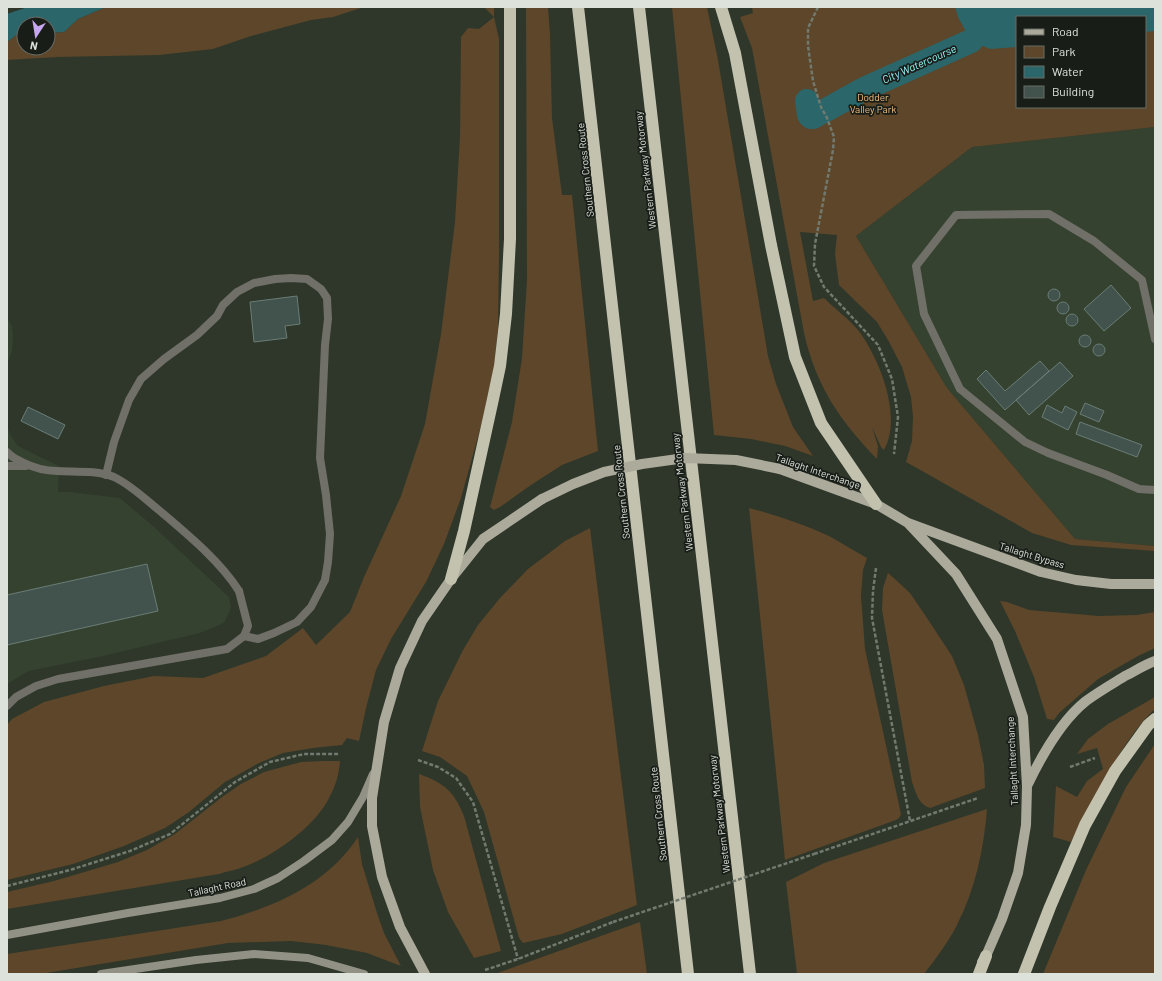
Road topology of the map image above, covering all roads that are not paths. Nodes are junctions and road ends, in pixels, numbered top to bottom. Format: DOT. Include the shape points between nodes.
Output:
graph roads {
  1 [pos="510,7"];
  2 [pos="578,7"];
  3 [pos="639,7"];
  4 [pos="720,7"];
  5 [pos="1155,339"];
  6 [pos="7,452"];
  7 [pos="7,466"];
  8 [pos="30,466"];
  9 [pos="106,475"];
  10 [pos="1155,490"];
  11 [pos="876,504"];
  12 [pos="908,523"];
  13 [pos="451,579"];
  14 [pos="1155,584"];
  15 [pos="244,636"];
  16 [pos="1155,661"];
  17 [pos="7,706"];
  18 [pos="1155,719"];
  19 [pos="376,766"];
  20 [pos="1027,786"];
  21 [pos="7,935"];
  22 [pos="986,956"];
  23 [pos="101,974"];
  24 [pos="364,974"];
  25 [pos="425,974"];
  26 [pos="688,974"];
  27 [pos="750,974"];
  28 [pos="974,974"];
  29 [pos="979,974"];
  30 [pos="1024,974"];
  1 -- 13 [label="highway" via="510,239 506,314 500,366"];
  2 -- 26 [label="highway, Southern Cross Route"];
  3 -- 27 [label="highway, Western Parkway Motorway"];
  4 -- 11 [label="highway" via="735,53 795,357 821,423"];
  5 -- 10 [label="street" via="1142,280 1094,241 1049,214 956,215 916,266 924,314 960,389 1025,442 1139,488"];
  6 -- 8 [label="street"];
  7 -- 8 [label="street"];
  8 -- 9 [label="street" via="55,471"];
  9 -- 15 [label="street" via="131,487 191,538 231,579 239,591 248,626"];
  9 -- 15 [label="street" via="114,442 129,400 141,379 197,335 237,292 254,283 291,278 306,279 320,289 327,298 328,319 320,458 330,534 325,580 310,607 297,622 258,639"];
  11 -- 12 [label="main road, Tallaght Interchange"];
  11 -- 13 [label="main road, Tallaght Interchange, bridge" via="780,469 736,460 685,458 642,464 604,472 542,499 483,539"];
  12 -- 14 [label="main road, Tallaght Bypass" via="1041,572 1111,584"];
  12 -- 20 [label="main road, Tallaght Interchange" via="956,574 997,639 1023,717"];
  13 -- 19 [label="main road" via="422,621 400,668 384,722"];
  15 -- 17 [label="street" via="226,649 58,679 36,686 16,697"];
  16 -- 20 [label="main road" via="1110,684 1085,702 1065,723 1037,765"];
  18 -- 30 [label="highway" via="1115,771 1085,826"];
  19 -- 21 [label="main road, Tallaght Road" via="363,797 348,822 332,840 278,878 254,889 220,898"];
  19 -- 25 [label="main road" via="372,826 382,877 400,927"];
  20 -- 22 [label="main road, Tallaght Interchange" via="1026,825 1018,873"];
  22 -- 28 [label="main road, Tallaght Interchange"];
  22 -- 29 [label="highway"];
  23 -- 24 [label="main road" via="254,954 308,958"];
}
